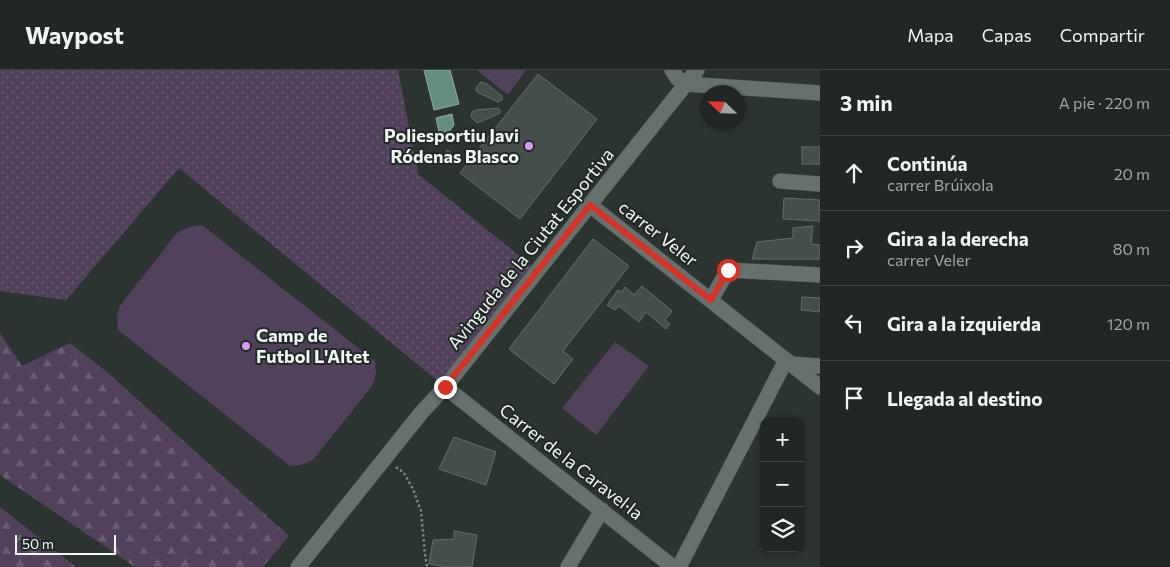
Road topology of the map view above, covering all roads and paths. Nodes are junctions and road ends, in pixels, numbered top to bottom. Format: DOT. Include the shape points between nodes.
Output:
graph roads {
  1 [pos="672,70"];
  2 [pos="697,70"];
  3 [pos="686,84"];
  4 [pos="820,93"];
  5 [pos="780,181"];
  6 [pos="820,184"];
  7 [pos="590,205"];
  8 [pos="820,275"];
  9 [pos="711,300"];
  10 [pos="788,362"];
  11 [pos="820,366"];
  12 [pos="445,387"];
  13 [pos="820,387"];
  14 [pos="384,459"];
  15 [pos="602,510"];
  16 [pos="298,567"];
  17 [pos="427,567"];
  18 [pos="568,567"];
  19 [pos="673,567"];
  20 [pos="679,567"];
  1 -- 3 [label="street"];
  2 -- 3 [label="street, Avinguda de la Ciutat Esportiva"];
  3 -- 4 [label="street"];
  3 -- 7 [label="street, Avinguda de la Ciutat Esportiva"];
  5 -- 6 [label="street"];
  7 -- 9 [label="street, carrer Veler"];
  7 -- 12 [label="street, Avinguda de la Ciutat Esportiva"];
  8 -- 9 [label="street" via="728,270"];
  9 -- 10 [label="street, carrer Veler"];
  10 -- 11 [label="street"];
  10 -- 13 [label="street, carrer Veler"];
  10 -- 20 [label="street"];
  12 -- 14 [label="street, Avinguda de la Ciutat Esportiva"];
  12 -- 15 [label="street, Carrer de la Caravel·la"];
  14 -- 16 [label="street, Avinguda de la Ciutat Esportiva"];
  14 -- 17 [label="path" via="404,473 413,489 421,511"];
  15 -- 18 [label="street"];
  15 -- 19 [label="street, Carrer de la Caravel·la"];
}
